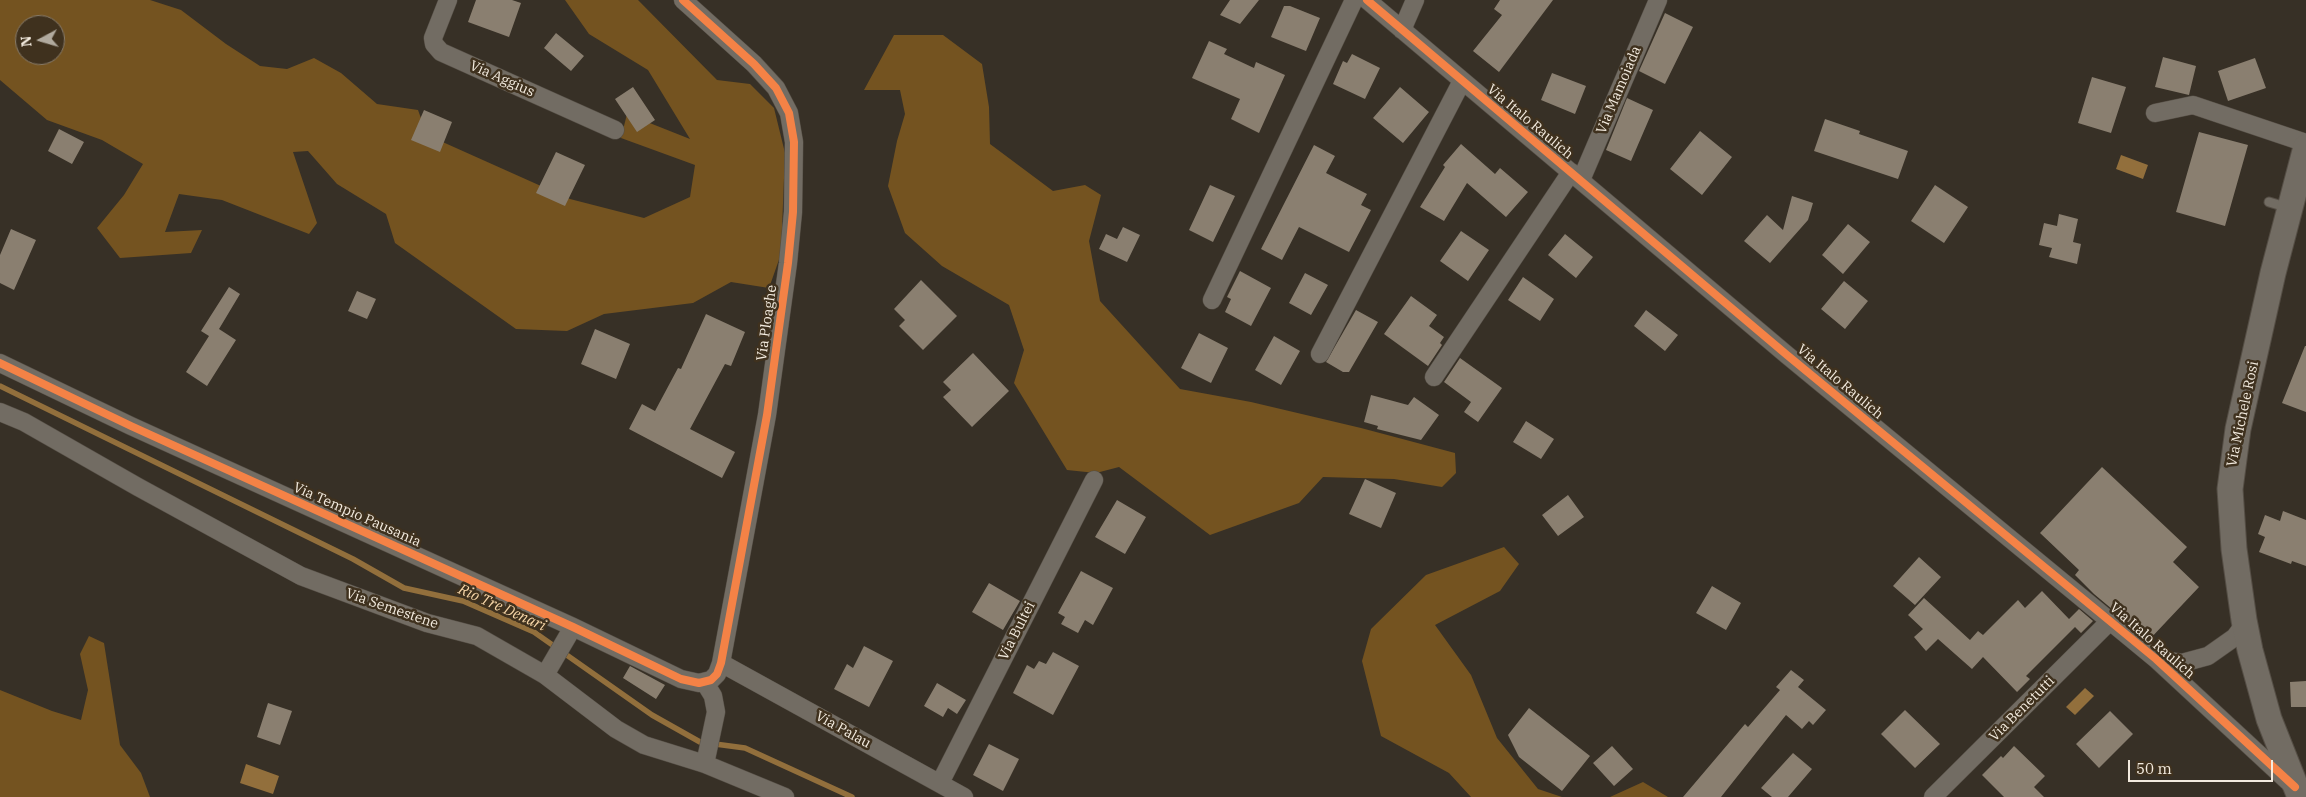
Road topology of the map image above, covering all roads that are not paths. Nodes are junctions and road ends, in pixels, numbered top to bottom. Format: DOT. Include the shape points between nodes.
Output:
graph roads {
  1 [pos="448,0"];
  2 [pos="683,0"];
  3 [pos="1354,0"];
  4 [pos="1367,0"];
  5 [pos="1415,0"];
  6 [pos="1658,0"];
  7 [pos="1402,30"];
  8 [pos="1462,80"];
  9 [pos="2155,113"];
  10 [pos="615,130"];
  11 [pos="2306,143"];
  12 [pos="2306,147"];
  13 [pos="1576,176"];
  14 [pos="2289,203"];
  15 [pos="1212,300"];
  16 [pos="1320,354"];
  17 [pos="0,363"];
  18 [pos="1434,377"];
  19 [pos="0,412"];
  20 [pos="1094,480"];
  21 [pos="2244,620"];
  22 [pos="2110,621"];
  23 [pos="573,627"];
  24 [pos="2156,659"];
  25 [pos="721,663"];
  26 [pos="545,674"];
  27 [pos="705,683"];
  28 [pos="705,764"];
  29 [pos="940,783"];
  30 [pos="2297,792"];
  31 [pos="785,797"];
  32 [pos="964,797"];
  33 [pos="1933,797"];
  1 -- 10 [label="street, Via Aggius" via="433,38 441,52"];
  2 -- 25 [label="street, Via Ploaghe" via="776,88 789,113 794,142 793,212 779,337"];
  3 -- 15 [label="street"];
  4 -- 7 [label="street, Via Italo Raulich"];
  5 -- 7 [label="street"];
  6 -- 13 [label="street, Via Mamoiada"];
  7 -- 8 [label="street, Via Italo Raulich"];
  8 -- 13 [label="street, Via Italo Raulich"];
  8 -- 16 [label="street"];
  9 -- 11 [label="street" via="2193,105"];
  12 -- 14 [label="street, Via Michele Rosi"];
  13 -- 18 [label="street, Via Mamoiada"];
  13 -- 22 [label="street, Via Italo Raulich"];
  14 -- 21 [label="street, Via Michele Rosi" via="2231,472 2232,528"];
  17 -- 23 [label="street, Via Tempio Pausania" via="130,426"];
  19 -- 26 [label="street, Via Semestene" via="24,422 301,576 427,623 477,636"];
  20 -- 29 [label="street, Via Bultei"];
  21 -- 24 [label="street, Via Italo Raulich" via="2235,637 2208,656 2182,663"];
  21 -- 30 [label="street, Via Michele Rosi" via="2269,719"];
  22 -- 24 [label="street, Via Italo Raulich"];
  22 -- 33 [label="street, Via Benetutti"];
  23 -- 26 [label="street"];
  23 -- 27 [label="street, Via Tempio Pausania" via="680,679"];
  24 -- 30 [label="street, Via Italo Raulich"];
  25 -- 27 [label="street, Via Ploaghe" via="717,674"];
  25 -- 29 [label="street, Via Palau"];
  26 -- 28 [label="street, Via Semestene" via="634,740 657,751"];
  27 -- 28 [label="street" via="713,696 716,712"];
  28 -- 31 [label="street, Via Semestene"];
  29 -- 32 [label="street, Via Palau"];
}
